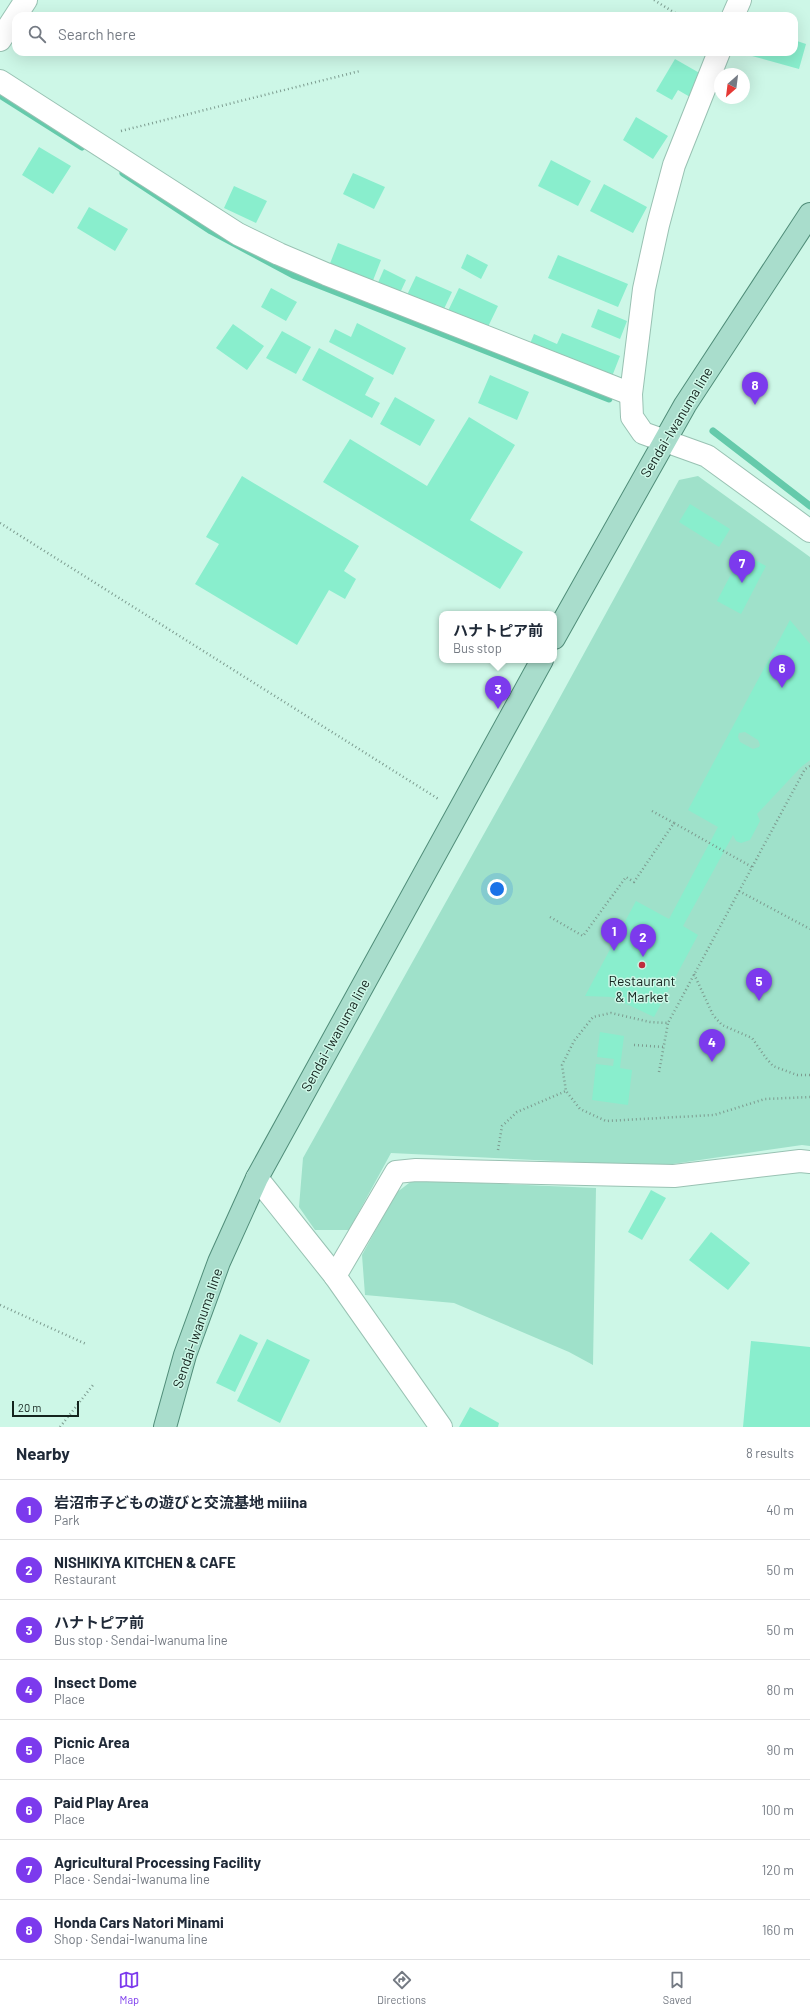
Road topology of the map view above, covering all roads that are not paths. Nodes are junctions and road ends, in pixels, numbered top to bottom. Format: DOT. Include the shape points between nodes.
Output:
graph roads {
  1 [pos="26,0"];
  2 [pos="740,0"];
  3 [pos="18,12"];
  4 [pos="735,12"];
  5 [pos="12,22"];
  6 [pos="0,40"];
  7 [pos="717,56"];
  8 [pos="0,81"];
  9 [pos="810,214"];
  10 [pos="632,394"];
  11 [pos="664,440"];
  12 [pos="810,531"];
  13 [pos="557,633"];
  14 [pos="540,663"];
  15 [pos="810,1162"];
  16 [pos="257,1178"];
  17 [pos="335,1276"];
  18 [pos="166,1427"];
  19 [pos="441,1427"];
  1 -- 3 [label="street"];
  2 -- 4 [label="street"];
  5 -- 6 [label="street"];
  7 -- 10 [label="street" via="674,165 658,225 644,289"];
  8 -- 10 [label="street" via="238,234 279,254 483,337"];
  9 -- 11 [label="main road, Sendai-Iwanuma line" via="687,400"];
  10 -- 11 [label="street" via="632,417 643,433"];
  11 -- 12 [label="street" via="707,456"];
  11 -- 13 [label="main road, Sendai-Iwanuma line"];
  14 -- 16 [label="main road, Sendai-Iwanuma line"];
  15 -- 17 [label="street" via="800,1161 674,1176 416,1170 396,1172"];
  16 -- 17 [label="street"];
  16 -- 18 [label="main road, Sendai-Iwanuma line" via="219,1262 185,1355"];
  17 -- 19 [label="street"];
}
